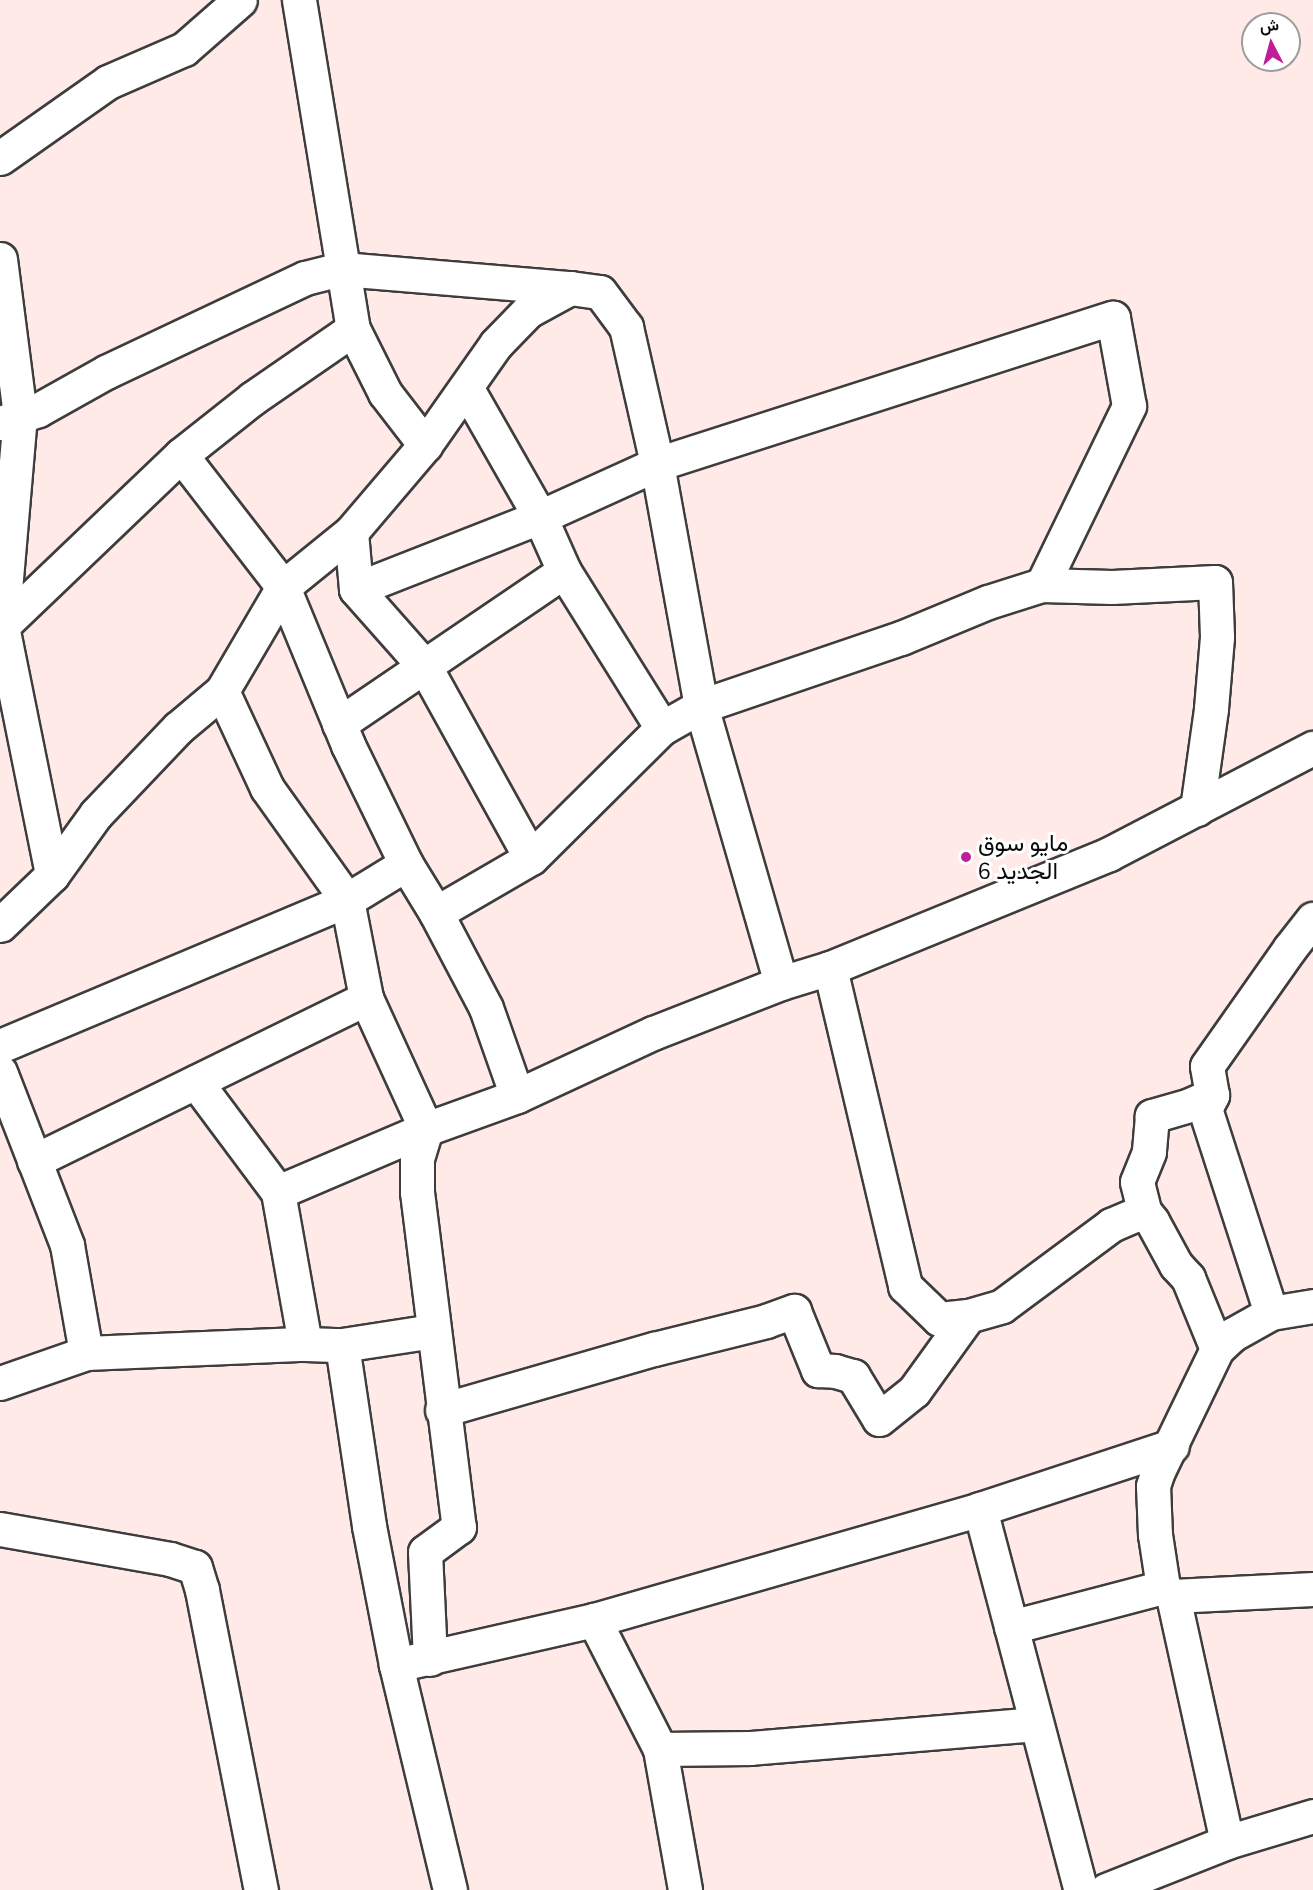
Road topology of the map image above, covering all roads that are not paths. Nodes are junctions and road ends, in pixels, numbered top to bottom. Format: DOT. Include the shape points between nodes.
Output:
graph roads {
  1 [pos="240,0"];
  2 [pos="299,0"];
  3 [pos="0,158"];
  4 [pos="0,259"];
  5 [pos="342,269"];
  6 [pos="570,288"];
  7 [pos="353,329"];
  8 [pos="467,389"];
  9 [pos="10,419"];
  10 [pos="425,444"];
  11 [pos="182,455"];
  12 [pos="657,464"];
  13 [pos="540,517"];
  14 [pos="351,532"];
  15 [pos="564,571"];
  16 [pos="1042,585"];
  17 [pos="283,587"];
  18 [pos="356,589"];
  19 [pos="2,626"];
  20 [pos="424,667"];
  21 [pos="222,691"];
  22 [pos="700,706"];
  23 [pos="339,724"];
  24 [pos="662,728"];
  25 [pos="1313,748"];
  26 [pos="1197,809"];
  27 [pos="531,858"];
  28 [pos="406,864"];
  29 [pos="52,875"];
  30 [pos="347,900"];
  31 [pos="436,913"];
  32 [pos="1313,919"];
  33 [pos="0,925"];
  34 [pos="830,968"];
  35 [pos="781,983"];
  36 [pos="366,998"];
  37 [pos="0,1046"];
  38 [pos="0,1072"];
  39 [pos="196,1082"];
  40 [pos="1212,1095"];
  41 [pos="517,1096"];
  42 [pos="426,1129"];
  43 [pos="34,1161"];
  44 [pos="278,1192"];
  45 [pos="1144,1211"];
  46 [pos="1313,1306"];
  47 [pos="1271,1313"];
  48 [pos="968,1316"];
  49 [pos="434,1331"];
  50 [pos="304,1344"];
  51 [pos="342,1345"];
  52 [pos="1217,1349"];
  53 [pos="86,1353"];
  54 [pos="0,1383"];
  55 [pos="442,1410"];
  56 [pos="1172,1446"];
  57 [pos="980,1509"];
  58 [pos="0,1529"];
  59 [pos="1313,1589"];
  60 [pos="1168,1591"];
  61 [pos="594,1620"];
  62 [pos="1011,1627"];
  63 [pos="430,1659"];
  64 [pos="396,1665"];
  65 [pos="1035,1724"];
  66 [pos="660,1749"];
  67 [pos="1313,1816"];
  68 [pos="1227,1842"];
  69 [pos="261,1890"];
  70 [pos="450,1890"];
  71 [pos="685,1890"];
  72 [pos="1081,1890"];
  73 [pos="1106,1890"];
  1 -- 3 [label="street" via="184,49 108,82"];
  2 -- 5 [label="street"];
  4 -- 9 [label="street"];
  5 -- 6 [label="street"];
  5 -- 7 [label="street"];
  5 -- 9 [label="street" via="304,278 106,372 38,410"];
  6 -- 8 [label="street" via="528,311 496,344"];
  6 -- 12 [label="street" via="600,292 626,327"];
  7 -- 10 [label="street" via="385,393"];
  7 -- 11 [label="street" via="254,398"];
  8 -- 10 [label="street"];
  8 -- 13 [label="street"];
  9 -- 19 [label="street"];
  10 -- 14 [label="street"];
  11 -- 17 [label="street"];
  11 -- 19 [label="street"];
  12 -- 13 [label="street"];
  12 -- 16 [label="street" via="1113,318 1129,406"];
  12 -- 22 [label="street"];
  13 -- 15 [label="street"];
  13 -- 18 [label="street"];
  14 -- 17 [label="street"];
  14 -- 18 [label="street"];
  15 -- 20 [label="street"];
  15 -- 24 [label="street"];
  16 -- 22 [label="street"];
  16 -- 26 [label="street" via="1112,587 1215,582 1217,637"];
  17 -- 21 [label="street"];
  17 -- 23 [label="street"];
  18 -- 20 [label="street"];
  19 -- 29 [label="street"];
  20 -- 23 [label="street"];
  20 -- 27 [label="street"];
  21 -- 29 [label="street" via="178,728 96,814"];
  21 -- 30 [label="street" via="267,788"];
  22 -- 24 [label="street"];
  22 -- 35 [label="street"];
  23 -- 28 [label="street"];
  24 -- 27 [label="street"];
  25 -- 26 [label="street"];
  26 -- 34 [label="street" via="1109,854"];
  27 -- 31 [label="street"];
  28 -- 30 [label="street"];
  28 -- 31 [label="street"];
  29 -- 33 [label="street"];
  30 -- 36 [label="street"];
  30 -- 37 [label="street"];
  31 -- 41 [label="street" via="486,1008"];
  32 -- 40 [label="street" via="1207,1066"];
  34 -- 35 [label="street"];
  34 -- 48 [label="street" via="905,1286 939,1320"];
  35 -- 41 [label="street" via="653,1034"];
  36 -- 39 [label="street"];
  36 -- 42 [label="street"];
  38 -- 43 [label="street"];
  39 -- 43 [label="street"];
  39 -- 44 [label="street"];
  40 -- 45 [label="street" via="1152,1116 1149,1152 1137,1182"];
  40 -- 47 [label="street" via="1205,1109"];
  41 -- 42 [label="street"];
  42 -- 44 [label="street"];
  42 -- 49 [label="street" via="417,1159 417,1192"];
  43 -- 53 [label="street" via="67,1245"];
  44 -- 50 [label="street"];
  45 -- 48 [label="street" via="1111,1225 1002,1305"];
  45 -- 52 [label="street" via="1188,1278"];
  46 -- 47 [label="street"];
  47 -- 52 [label="street" via="1232,1335"];
  48 -- 55 [label="street" via="914,1391 879,1419 853,1376 818,1370 794,1311"];
  49 -- 51 [label="street"];
  49 -- 55 [label="street"];
  50 -- 51 [label="street"];
  50 -- 53 [label="street"];
  51 -- 64 [label="street" via="369,1526"];
  52 -- 56 [label="street"];
  53 -- 54 [label="street"];
  55 -- 63 [label="street" via="459,1527 425,1552"];
  56 -- 57 [label="street"];
  56 -- 60 [label="street" via="1153,1486 1155,1535"];
  57 -- 61 [label="street"];
  57 -- 62 [label="street"];
  58 -- 69 [label="street" via="195,1567"];
  59 -- 60 [label="street"];
  60 -- 62 [label="street"];
  60 -- 68 [label="street"];
  61 -- 63 [label="street"];
  61 -- 66 [label="street"];
  62 -- 65 [label="street"];
  63 -- 64 [label="street"];
  64 -- 70 [label="street"];
  65 -- 66 [label="street" via="750,1748"];
  65 -- 72 [label="street"];
  66 -- 71 [label="street"];
  67 -- 68 [label="street"];
  68 -- 73 [label="street"];
}
